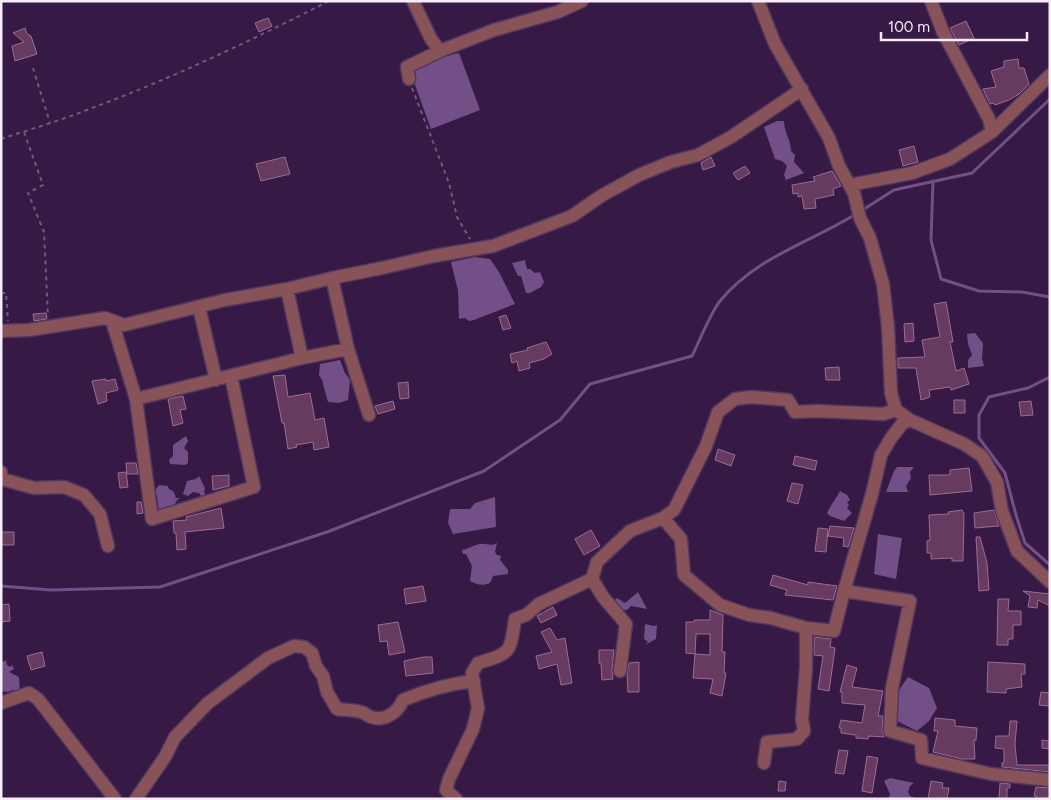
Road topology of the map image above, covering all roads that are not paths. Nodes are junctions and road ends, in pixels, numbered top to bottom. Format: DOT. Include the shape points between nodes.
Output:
graph roads {
  1 [pos="413,1"];
  2 [pos="582,1"];
  3 [pos="758,1"];
  4 [pos="931,1"];
  5 [pos="440,51"];
  6 [pos="1050,75"];
  7 [pos="409,79"];
  8 [pos="802,89"];
  9 [pos="992,132"];
  10 [pos="850,186"];
  11 [pos="332,278"];
  12 [pos="287,289"];
  13 [pos="199,307"];
  14 [pos="112,321"];
  15 [pos="5,331"];
  16 [pos="348,349"];
  17 [pos="302,358"];
  18 [pos="231,376"];
  19 [pos="216,380"];
  20 [pos="136,399"];
  21 [pos="896,410"];
  22 [pos="369,414"];
  23 [pos="910,420"];
  24 [pos="1,472"];
  25 [pos="663,518"];
  26 [pos="108,546"];
  27 [pos="592,579"];
  28 [pos="1050,582"];
  29 [pos="844,591"];
  30 [pos="806,628"];
  31 [pos="620,671"];
  32 [pos="474,681"];
  33 [pos="1,703"];
  34 [pos="764,763"];
  35 [pos="1050,780"];
  36 [pos="115,799"];
  37 [pos="136,799"];
  38 [pos="456,799"];
  1 -- 5 [label="street"];
  2 -- 5 [label="street"];
  3 -- 8 [label="street" via="775,44"];
  4 -- 9 [label="street" via="989,119"];
  5 -- 7 [label="street" via="407,67"];
  6 -- 9 [label="street"];
  8 -- 10 [label="street"];
  8 -- 11 [label="street" via="731,137 698,155 639,175 572,216 479,250 434,256"];
  9 -- 10 [label="street" via="950,159 920,170"];
  10 -- 21 [label="street" via="883,284 891,393"];
  11 -- 12 [label="street"];
  11 -- 16 [label="street"];
  12 -- 13 [label="street"];
  12 -- 17 [label="street"];
  13 -- 14 [label="street" via="124,325"];
  13 -- 19 [label="street"];
  14 -- 15 [label="street" via="105,318"];
  14 -- 20 [label="street"];
  16 -- 17 [label="street"];
  16 -- 22 [label="street"];
  17 -- 18 [label="street"];
  18 -- 19 [label="street"];
  18 -- 20 [label="street" via="254,487 152,519"];
  19 -- 20 [label="street"];
  21 -- 23 [label="street"];
  21 -- 25 [label="street" via="883,414 795,412 788,400 735,399 718,412 706,446 674,510"];
  23 -- 28 [label="street" via="964,444 982,456 997,482 1002,511 1016,551"];
  23 -- 29 [label="street" via="902,424 881,455"];
  24 -- 26 [label="street" via="2,479 26,486 64,487 84,495 100,514"];
  25 -- 27 [label="street" via="630,531 597,562"];
  25 -- 30 [label="street" via="681,539 684,575 720,605"];
  27 -- 31 [label="street" via="626,624"];
  27 -- 32 [label="street" via="539,604 516,619 512,644 503,655 478,663 472,673"];
  29 -- 30 [label="street" via="834,631"];
  29 -- 35 [label="street" via="910,601 892,688 890,732 921,740 922,758 991,774"];
  30 -- 34 [label="street" via="804,731 797,739 766,742"];
  32 -- 37 [label="street" via="427,690 403,700 393,714 383,718 371,717 362,712 337,709 312,653 304,647 294,646 268,658 208,703 175,737"];
  32 -- 38 [label="street" via="478,708 473,729 446,790"];
  33 -- 36 [label="street" via="29,693 38,699"];
}
